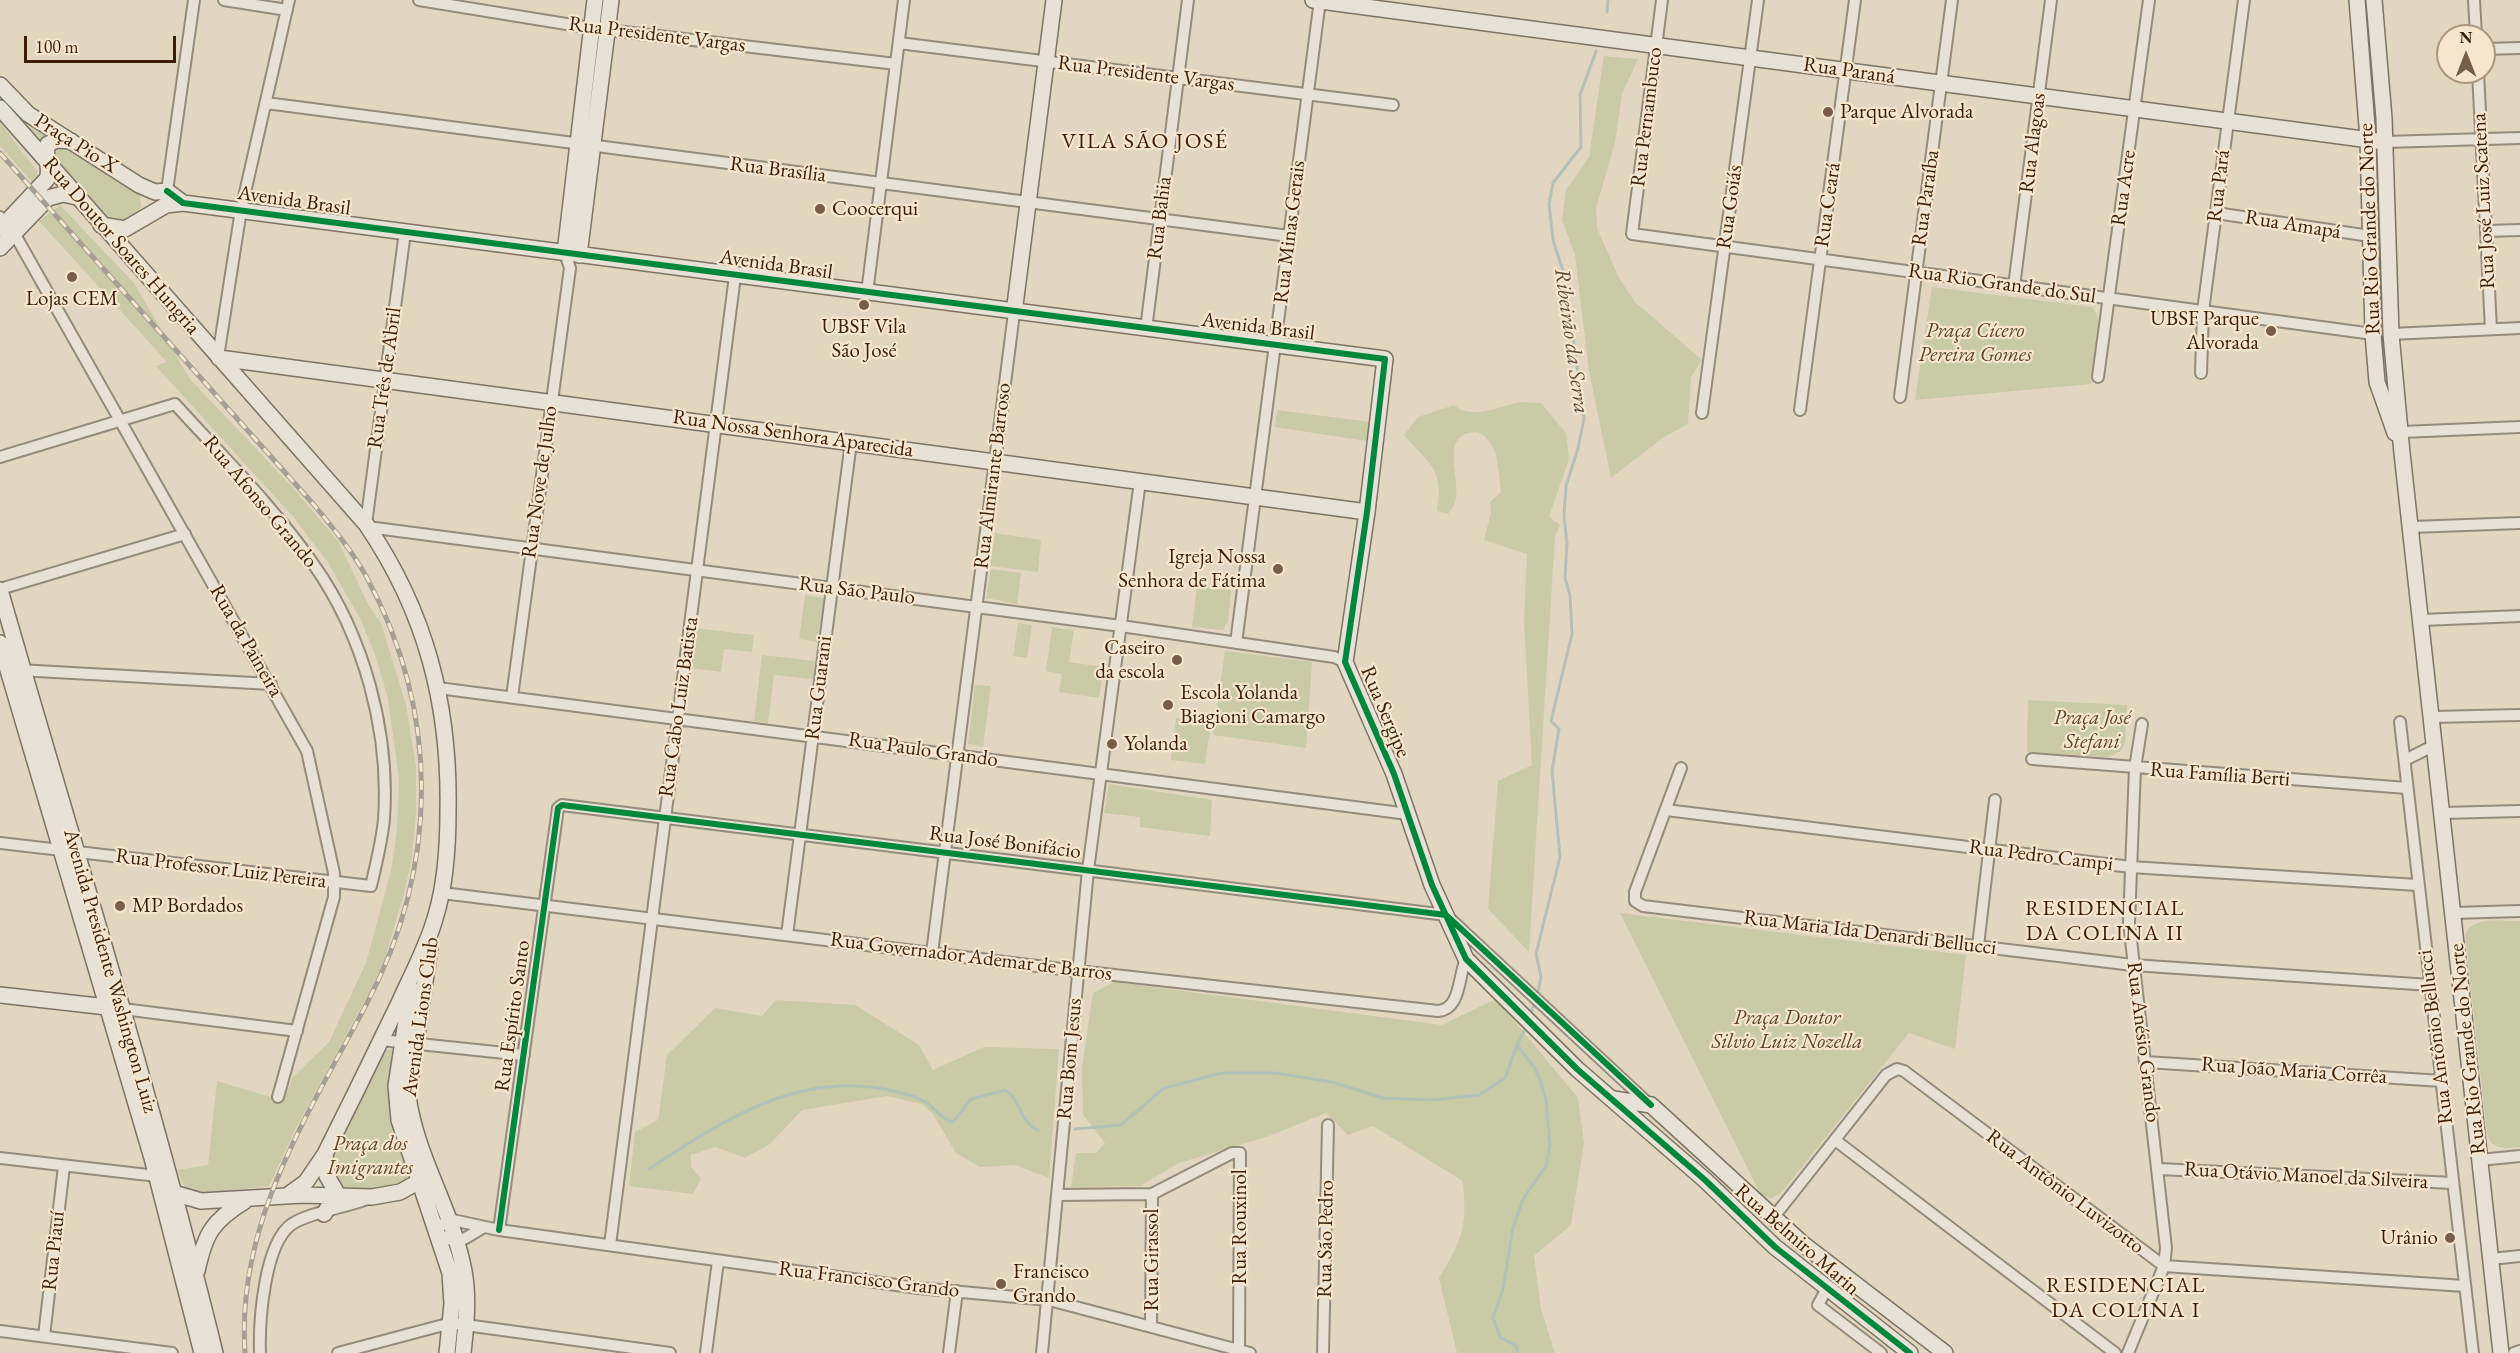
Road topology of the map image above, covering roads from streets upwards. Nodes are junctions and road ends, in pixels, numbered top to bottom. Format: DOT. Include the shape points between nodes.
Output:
graph roads {
  1 [pos="194,0"];
  2 [pos="224,0"];
  3 [pos="419,0"];
  4 [pos="595,0"];
  5 [pos="611,0"];
  6 [pos="904,0"];
  7 [pos="1054,0"];
  8 [pos="1188,0"];
  9 [pos="1318,0"];
  10 [pos="1662,0"];
  11 [pos="1758,0"];
  12 [pos="1855,0"];
  13 [pos="1952,0"];
  14 [pos="2051,0"];
  15 [pos="2149,0"];
  16 [pos="2244,0"];
  17 [pos="2357,0"];
  18 [pos="2374,0"];
  19 [pos="2474,0"];
  20 [pos="288,5"];
  21 [pos="2475,24"];
  22 [pos="591,28"];
  23 [pos="607,30"];
  24 [pos="899,43"];
  25 [pos="1657,45"];
  26 [pos="2520,48"];
  27 [pos="2496,49"];
  28 [pos="1750,58"];
  29 [pos="1046,61"];
  30 [pos="896,64"];
  31 [pos="1846,70"];
  32 [pos="1177,77"];
  33 [pos="1941,83"];
  34 [pos="2479,84"];
  35 [pos="0,85"];
  36 [pos="1308,94"];
  37 [pos="2039,96"];
  38 [pos="266,103"];
  39 [pos="7,105"];
  40 [pos="1393,105"];
  41 [pos="2134,109"];
  42 [pos="0,114"];
  43 [pos="2228,121"];
  44 [pos="2520,138"];
  45 [pos="2481,139"];
  46 [pos="2368,140"];
  47 [pos="71,141"];
  48 [pos="2385,142"];
  49 [pos="585,145"];
  50 [pos="47,162"];
  51 [pos="881,183"];
  52 [pos="139,185"];
  53 [pos="41,186"];
  54 [pos="167,191"];
  55 [pos="77,197"];
  56 [pos="1028,202"];
  57 [pos="183,203"];
  58 [pos="241,210"];
  59 [pos="2216,213"];
  60 [pos="1160,219"];
  61 [pos="141,220"];
  62 [pos="101,225"];
  63 [pos="5,226"];
  64 [pos="2520,230"];
  65 [pos="2486,231"];
  66 [pos="405,232"];
  67 [pos="1632,234"];
  68 [pos="1289,236"];
  69 [pos="2370,237"];
  70 [pos="1725,247"];
  71 [pos="0,248"];
  72 [pos="126,253"];
  73 [pos="571,259"];
  74 [pos="1820,260"];
  75 [pos="1916,272"];
  76 [pos="735,276"];
  77 [pos="2014,286"];
  78 [pos="867,293"];
  79 [pos="2109,298"];
  80 [pos="2203,311"];
  81 [pos="1014,313"];
  82 [pos="2520,328"];
  83 [pos="1146,329"];
  84 [pos="2490,329"];
  85 [pos="2373,334"];
  86 [pos="2391,334"];
  87 [pos="1275,345"];
  88 [pos="219,358"];
  89 [pos="1385,359"];
  90 [pos="264,364"];
  91 [pos="2201,373"];
  92 [pos="2098,377"];
  93 [pos="385,380"];
  94 [pos="243,385"];
  95 [pos="1900,397"];
  96 [pos="551,402"];
  97 [pos="1800,410"];
  98 [pos="1702,413"];
  99 [pos="120,421"];
  100 [pos="716,424"];
  101 [pos="2520,427"];
  102 [pos="2402,432"];
  103 [pos="851,442"];
  104 [pos="2402,453"];
  105 [pos="0,457"];
  106 [pos="995,460"];
  107 [pos="1140,480"];
  108 [pos="1255,496"];
  109 [pos="1367,512"];
  110 [pos="2520,523"];
  111 [pos="367,526"];
  112 [pos="2412,527"];
  113 [pos="184,534"];
  114 [pos="531,549"];
  115 [pos="697,570"];
  116 [pos="832,588"];
  117 [pos="0,590"];
  118 [pos="976,607"];
  119 [pos="2520,616"];
  120 [pos="2422,620"];
  121 [pos="1121,626"];
  122 [pos="0,643"];
  123 [pos="1236,643"];
  124 [pos="1345,662"];
  125 [pos="10,669"];
  126 [pos="271,684"];
  127 [pos="438,688"];
  128 [pos="512,698"];
  129 [pos="2520,715"];
  130 [pos="2432,717"];
  131 [pos="678,719"];
  132 [pos="2400,722"];
  133 [pos="2142,724"];
  134 [pos="813,735"];
  135 [pos="2435,745"];
  136 [pos="957,754"];
  137 [pos="2032,759"];
  138 [pos="2404,760"];
  139 [pos="1681,768"];
  140 [pos="2135,768"];
  141 [pos="1101,773"];
  142 [pos="2408,788"];
  143 [pos="1995,800"];
  144 [pos="559,806"];
  145 [pos="1666,810"];
  146 [pos="2520,811"];
  147 [pos="2442,813"];
  148 [pos="1408,814"];
  149 [pos="664,818"];
  150 [pos="800,834"];
  151 [pos="0,843"];
  152 [pos="1989,849"];
  153 [pos="68,851"];
  154 [pos="944,852"];
  155 [pos="2131,867"];
  156 [pos="1088,870"];
  157 [pos="335,882"];
  158 [pos="2418,885"];
  159 [pos="371,886"];
  160 [pos="442,893"];
  161 [pos="545,905"];
  162 [pos="2520,911"];
  163 [pos="2453,913"];
  164 [pos="1446,915"];
  165 [pos="651,918"];
  166 [pos="434,924"];
  167 [pos="787,935"];
  168 [pos="1978,946"];
  169 [pos="932,953"];
  170 [pos="1466,959"];
  171 [pos="2133,965"];
  172 [pos="414,971"];
  173 [pos="1078,971"];
  174 [pos="2430,985"];
  175 [pos="0,995"];
  176 [pos="116,1008"];
  177 [pos="1514,1009"];
  178 [pos="297,1031"];
  179 [pos="381,1040"];
  180 [pos="408,1043"];
  181 [pos="524,1054"];
  182 [pos="2146,1062"];
  183 [pos="2442,1081"];
  184 [pos="278,1097"];
  185 [pos="1613,1099"];
  186 [pos="1651,1105"];
  187 [pos="1328,1125"];
  188 [pos="1835,1140"];
  189 [pos="325,1154"];
  190 [pos="2520,1156"];
  191 [pos="0,1158"];
  192 [pos="2480,1160"];
  193 [pos="64,1166"];
  194 [pos="2159,1169"];
  195 [pos="157,1176"];
  196 [pos="425,1177"];
  197 [pos="2453,1183"];
  198 [pos="400,1192"];
  199 [pos="168,1194"];
  200 [pos="1152,1194"];
  201 [pos="288,1195"];
  202 [pos="334,1195"];
  203 [pos="1058,1195"];
  204 [pos="372,1197"];
  205 [pos="426,1198"];
  206 [pos="248,1200"];
  207 [pos="324,1214"];
  208 [pos="1773,1218"];
  209 [pos="448,1219"];
  210 [pos="484,1227"];
  211 [pos="499,1230"];
  212 [pos="436,1231"];
  213 [pos="457,1242"];
  214 [pos="610,1245"];
  215 [pos="2520,1256"];
  216 [pos="2491,1259"];
  217 [pos="718,1261"];
  218 [pos="2164,1266"];
  219 [pos="181,1269"];
  220 [pos="196,1275"];
  221 [pos="2465,1286"];
  222 [pos="1826,1290"];
  223 [pos="957,1291"];
  224 [pos="1049,1300"];
  225 [pos="459,1324"];
  226 [pos="1151,1327"];
  227 [pos="0,1330"];
  228 [pos="45,1336"];
  229 [pos="126,1350"];
  230 [pos="1242,1352"];
  231 [pos="2520,1352"];
  232 [pos="172,1353"];
  233 [pos="202,1353"];
  234 [pos="215,1353"];
  235 [pos="260,1353"];
  236 [pos="338,1353"];
  237 [pos="447,1353"];
  238 [pos="463,1353"];
  239 [pos="670,1353"];
  240 [pos="706,1353"];
  241 [pos="949,1353"];
  242 [pos="1042,1353"];
  243 [pos="1323,1353"];
  244 [pos="1881,1353"];
  245 [pos="1910,1353"];
  246 [pos="1946,1353"];
  247 [pos="2115,1353"];
  248 [pos="2128,1353"];
  249 [pos="2473,1353"];
  250 [pos="2501,1353"];
  251 [pos="2514,1353"];
  1 -- 54 [label="street"];
  2 -- 20 [label="street"];
  3 -- 22 [label="street, Rua Presidente Vargas"];
  4 -- 22 [label="street"];
  5 -- 23 [label="street"];
  6 -- 24 [label="street"];
  7 -- 29 [label="street, Rua Almirante Barroso"];
  8 -- 32 [label="street, Rua Bahia"];
  9 -- 25 [label="street, Rua Paraná"];
  9 -- 36 [label="street, Rua Minas Gerais"];
  10 -- 25 [label="street, Rua Pernambuco"];
  11 -- 28 [label="street, Rua Goiás"];
  12 -- 31 [label="street, Rua Ceará"];
  13 -- 33 [label="street, Rua Paraíba"];
  14 -- 37 [label="street, Rua Alagoas"];
  15 -- 41 [label="street, Rua Acre"];
  16 -- 43 [label="street, Rua Pará"];
  17 -- 46 [label="street, Rua Rio Grande do Norte"];
  18 -- 48 [label="street, Rua Rio Grande do Norte"];
  19 -- 21 [label="street"];
  20 -- 38 [label="street"];
  22 -- 23 [label="street, Rua Presidente Vargas"];
  22 -- 49 [label="street"];
  23 -- 30 [label="street, Rua Presidente Vargas"];
  23 -- 49 [label="street"];
  24 -- 29 [label="street, Rua Presidente Vargas"];
  24 -- 30 [label="street"];
  25 -- 28 [label="street, Rua Paraná"];
  25 -- 67 [label="street, Rua Pernambuco"];
  26 -- 27 [label="street"];
  28 -- 31 [label="street, Rua Paraná"];
  28 -- 70 [label="street, Rua Goiás"];
  29 -- 32 [label="street, Rua Presidente Vargas"];
  29 -- 56 [label="street, Rua Almirante Barroso"];
  30 -- 51 [label="street"];
  31 -- 33 [label="street, Rua Paraná"];
  31 -- 74 [label="street, Rua Ceará"];
  32 -- 36 [label="street, Rua Presidente Vargas"];
  32 -- 60 [label="street, Rua Bahia"];
  33 -- 37 [label="street, Rua Paraná"];
  33 -- 75 [label="street, Rua Paraíba"];
  34 -- 45 [label="street, Rua José Luiz Scatena"];
  35 -- 39 [label="street"];
  36 -- 40 [label="street, Rua Presidente Vargas"];
  36 -- 68 [label="street, Rua Minas Gerais"];
  37 -- 41 [label="street, Rua Paraná"];
  37 -- 77 [label="street, Rua Alagoas"];
  38 -- 49 [label="street, Rua Brasília"];
  38 -- 58 [label="street"];
  39 -- 47 [label="street, Praça Pio X"];
  39 -- 50 [label="street, Rua Doutor Soares Hungria"];
  41 -- 43 [label="street, Rua Paraná"];
  41 -- 79 [label="street, Rua Acre"];
  42 -- 53 [label="street" via="42,170"];
  43 -- 46 [label="street, Rua Paraná"];
  43 -- 59 [label="street, Rua Pará"];
  44 -- 45 [label="street"];
  45 -- 48 [label="street"];
  45 -- 65 [label="street, Rua José Luiz Scatena"];
  46 -- 48 [label="street, Rua Paraná"];
  46 -- 69 [label="street, Rua Rio Grande do Norte"];
  47 -- 50 [label="street" via="48,144"];
  47 -- 52 [label="street, Praça Pio X"];
  48 -- 86 [label="street, Rua Rio Grande do Norte"];
  49 -- 51 [label="street, Rua Brasília"];
  49 -- 73 [label="street"];
  50 -- 53 [label="street" via="49,174"];
  50 -- 55 [label="street, Rua Doutor Soares Hungria"];
  51 -- 56 [label="street, Rua Brasília"];
  51 -- 78 [label="street"];
  52 -- 54 [label="street, Praça Pio X" via="155,192"];
  52 -- 61 [label="street, Praça Pio X" via="146,201"];
  53 -- 63 [label="street"];
  54 -- 57 [label="street, Avenida Brasil"];
  55 -- 62 [label="street, Rua Doutor Soares Hungria"];
  55 -- 63 [label="street" via="63,194 48,198"];
  56 -- 60 [label="street, Rua Brasília"];
  56 -- 81 [label="street, Rua Almirante Barroso"];
  57 -- 58 [label="street, Avenida Brasil"];
  57 -- 61 [label="street" via="166,205"];
  58 -- 66 [label="street, Avenida Brasil"];
  58 -- 88 [label="street"];
  59 -- 69 [label="street, Rua Amapá"];
  59 -- 80 [label="street, Rua Pará"];
  60 -- 68 [label="street, Rua Brasília"];
  60 -- 83 [label="street, Rua Bahia"];
  61 -- 62 [label="street" via="125,229"];
  61 -- 72 [label="street" via="125,240"];
  62 -- 72 [label="street, Rua Doutor Soares Hungria"];
  63 -- 71 [label="street"];
  63 -- 99 [label="street, Rua da Paineira"];
  64 -- 65 [label="street"];
  65 -- 84 [label="street, Rua José Luiz Scatena"];
  66 -- 73 [label="street, Avenida Brasil"];
  66 -- 93 [label="street, Rua Três de Abril"];
  67 -- 70 [label="street, Rua Rio Grande do Sul"];
  68 -- 87 [label="street, Rua Minas Gerais"];
  69 -- 85 [label="street, Rua Rio Grande do Norte"];
  70 -- 74 [label="street, Rua Rio Grande do Sul"];
  70 -- 98 [label="street, Rua Goiás"];
  72 -- 88 [label="street, Rua Doutor Soares Hungria"];
  73 -- 76 [label="street, Avenida Brasil"];
  73 -- 96 [label="street, Rua Nove de Julho"];
  74 -- 75 [label="street, Rua Rio Grande do Sul"];
  74 -- 97 [label="street, Rua Ceará"];
  75 -- 77 [label="street, Rua Rio Grande do Sul"];
  75 -- 95 [label="street, Rua Paraíba"];
  76 -- 78 [label="street, Avenida Brasil"];
  76 -- 100 [label="street, Rua Cabo Luiz Batista"];
  77 -- 79 [label="street, Rua Rio Grande do Sul"];
  78 -- 81 [label="street, Avenida Brasil"];
  79 -- 80 [label="street, Rua Rio Grande do Sul"];
  79 -- 92 [label="street, Rua Acre"];
  80 -- 85 [label="street, Rua Rio Grande do Sul"];
  80 -- 91 [label="street, Rua Pará"];
  81 -- 83 [label="street, Avenida Brasil"];
  81 -- 106 [label="street, Rua Almirante Barroso"];
  82 -- 84 [label="street"];
  83 -- 87 [label="street, Avenida Brasil"];
  84 -- 86 [label="street"];
  85 -- 104 [label="street, Rua Rio Grande do Norte" via="2377,382"];
  86 -- 102 [label="street, Rua Rio Grande do Norte"];
  87 -- 89 [label="street, Avenida Brasil"];
  87 -- 108 [label="street, Rua Minas Gerais"];
  88 -- 90 [label="street, Rua Nossa Senhora Aparecida"];
  88 -- 94 [label="street, Rua Doutor Soares Hungria"];
  89 -- 109 [label="street, Rua Sergipe"];
  90 -- 93 [label="street, Rua Nossa Senhora Aparecida"];
  90 -- 94 [label="street" via="251,371"];
  93 -- 96 [label="street, Rua Nossa Senhora Aparecida"];
  93 -- 111 [label="street, Rua Três de Abril"];
  94 -- 111 [label="street, Rua Doutor Soares Hungria"];
  96 -- 100 [label="street, Rua Nossa Senhora Aparecida"];
  96 -- 114 [label="street, Rua Nove de Julho"];
  99 -- 105 [label="street"];
  99 -- 113 [label="street, Rua da Paineira"];
  99 -- 159 [label="street, Rua Afonso Grando" via="175,404 295,539 315,565 350,627 377,719 384,788 381,839"];
  100 -- 103 [label="street, Rua Nossa Senhora Aparecida"];
  100 -- 115 [label="street, Rua Cabo Luiz Batista"];
  101 -- 102 [label="street"];
  102 -- 104 [label="street, Rua Rio Grande do Norte"];
  103 -- 106 [label="street, Rua Nossa Senhora Aparecida"];
  103 -- 116 [label="street, Rua Guarani"];
  104 -- 112 [label="street, Rua Rio Grande do Norte"];
  106 -- 107 [label="street, Rua Nossa Senhora Aparecida"];
  106 -- 118 [label="street, Rua Almirante Barroso"];
  107 -- 108 [label="street, Rua Nossa Senhora Aparecida"];
  107 -- 121 [label="street, Rua Bom Jesus"];
  108 -- 109 [label="street, Rua Nossa Senhora Aparecida"];
  108 -- 123 [label="street, Rua Minas Gerais"];
  109 -- 124 [label="street, Rua Sergipe"];
  110 -- 112 [label="street"];
  111 -- 114 [label="street, Rua São Paulo"];
  111 -- 127 [label="street, Rua Doutor Soares Hungria" via="414,613"];
  112 -- 120 [label="street, Rua Rio Grande do Norte"];
  113 -- 117 [label="street"];
  113 -- 126 [label="street, Rua da Paineira"];
  114 -- 115 [label="street, Rua São Paulo"];
  114 -- 128 [label="street, Rua Nove de Julho"];
  115 -- 116 [label="street, Rua São Paulo"];
  115 -- 131 [label="street, Rua Cabo Luiz Batista"];
  116 -- 118 [label="street, Rua São Paulo"];
  116 -- 134 [label="street, Rua Guarani"];
  117 -- 125 [label="street, Avenida Presidente Washington Luiz"];
  118 -- 121 [label="street, Rua São Paulo"];
  118 -- 136 [label="street, Rua Almirante Barroso"];
  119 -- 120 [label="street"];
  120 -- 130 [label="street, Rua Rio Grande do Norte"];
  121 -- 123 [label="street, Rua São Paulo"];
  121 -- 141 [label="street, Rua Bom Jesus"];
  122 -- 125 [label="street, Avenida Presidente Washington Luiz"];
  123 -- 124 [label="street, Rua São Paulo" via="1334,657"];
  124 -- 148 [label="street, Rua Sergipe"];
  125 -- 126 [label="street"];
  125 -- 153 [label="street, Avenida Presidente Washington Luiz"];
  126 -- 157 [label="street, Rua da Paineira" via="307,751"];
  127 -- 128 [label="street, Rua Paulo Grando"];
  127 -- 160 [label="street, Rua Doutor Soares Hungria" via="449,778"];
  128 -- 131 [label="street, Rua Paulo Grando"];
  129 -- 130 [label="street"];
  130 -- 135 [label="street, Rua Rio Grande do Norte"];
  131 -- 134 [label="street, Rua Paulo Grando"];
  131 -- 149 [label="street, Rua Cabo Luiz Batista"];
  132 -- 138 [label="street, Rua Antônio Bellucci"];
  133 -- 140 [label="street, Rua Anésio Grando"];
  134 -- 136 [label="street, Rua Paulo Grando"];
  134 -- 150 [label="street, Rua Guarani"];
  135 -- 138 [label="street"];
  135 -- 147 [label="street, Rua Rio Grande do Norte"];
  136 -- 141 [label="street, Rua Paulo Grando"];
  136 -- 154 [label="street, Rua Almirante Barroso"];
  137 -- 140 [label="street, Rua Família Berti"];
  138 -- 142 [label="street, Rua Antônio Bellucci"];
  139 -- 145 [label="street"];
  140 -- 142 [label="street, Rua Família Berti"];
  140 -- 155 [label="street, Rua Anésio Grando"];
  141 -- 148 [label="street, Rua Paulo Grando"];
  141 -- 156 [label="street, Rua Bom Jesus"];
  142 -- 158 [label="street, Rua Antônio Bellucci"];
  143 -- 152 [label="street"];
  144 -- 149 [label="street, Rua José Bonifácio"];
  144 -- 161 [label="street, Rua Espírito Santo"];
  145 -- 152 [label="street, Rua Pedro Campi"];
  145 -- 168 [label="street, Rua Maria Ida Denardi Bellucci" via="1635,892 1635,901 1643,906"];
  146 -- 147 [label="street"];
  147 -- 163 [label="street, Rua Rio Grande do Norte"];
  148 -- 164 [label="street, Rua Sergipe"];
  149 -- 150 [label="street, Rua José Bonifácio"];
  149 -- 165 [label="street, Rua Cabo Luiz Batista"];
  150 -- 154 [label="street, Rua José Bonifácio"];
  150 -- 167 [label="street, Rua Guarani"];
  151 -- 153 [label="street, Rua Professor Luiz Pereira"];
  152 -- 155 [label="street, Rua Pedro Campi"];
  152 -- 168 [label="street"];
  153 -- 157 [label="street, Rua Professor Luiz Pereira"];
  153 -- 176 [label="street, Avenida Presidente Washington Luiz"];
  154 -- 156 [label="street, Rua José Bonifácio"];
  154 -- 169 [label="street, Rua Almirante Barroso"];
  155 -- 158 [label="street, Rua Pedro Campi"];
  155 -- 171 [label="street, Rua Anésio Grando" via="2129,921"];
  156 -- 164 [label="street, Rua José Bonifácio"];
  156 -- 173 [label="street, Rua Bom Jesus"];
  157 -- 159 [label="street, Rua Professor Luiz Pereira"];
  157 -- 178 [label="street, Rua da Paineira"];
  158 -- 174 [label="street, Rua Antônio Bellucci"];
  160 -- 161 [label="street, Rua Governador Ademar de Barros"];
  160 -- 166 [label="street, Rua Doutor Soares Hungria"];
  161 -- 165 [label="street, Rua Governador Ademar de Barros"];
  161 -- 181 [label="street, Rua Espírito Santo"];
  162 -- 163 [label="street"];
  163 -- 192 [label="street, Rua Rio Grande do Norte"];
  164 -- 170 [label="street, Rua Sergipe"];
  164 -- 186 [label="street, Rua Belmiro Marin"];
  165 -- 167 [label="street, Rua Governador Ademar de Barros"];
  165 -- 214 [label="street, Rua Cabo Luiz Batista"];
  166 -- 172 [label="street"];
  166 -- 180 [label="street, Avenida Lions Club"];
  167 -- 169 [label="street, Rua Governador Ademar de Barros"];
  168 -- 171 [label="street, Rua Maria Ida Denardi Bellucci"];
  169 -- 173 [label="street, Rua Governador Ademar de Barros"];
  170 -- 173 [label="street, Rua Governador Ademar de Barros" via="1453,1005 1438,1011"];
  170 -- 177 [label="street, Rua Sergipe"];
  171 -- 174 [label="street, Rua Maria Ida Denardi Bellucci"];
  171 -- 182 [label="street, Rua Anésio Grando"];
  172 -- 179 [label="street"];
  172 -- 180 [label="street, Avenida Lions Club"];
  173 -- 203 [label="street, Rua Bom Jesus"];
  174 -- 183 [label="street, Rua Antônio Bellucci"];
  175 -- 176 [label="street"];
  176 -- 178 [label="street"];
  176 -- 195 [label="street, Avenida Presidente Washington Luiz"];
  176 -- 199 [label="street, Avenida Presidente Washington Luiz"];
  177 -- 185 [label="street, Rua Belmiro Marin"];
  178 -- 184 [label="street, Rua da Paineira"];
  179 -- 180 [label="street"];
  179 -- 189 [label="street"];
  180 -- 181 [label="street"];
  180 -- 196 [label="street, Avenida Lions Club" via="408,1096"];
  181 -- 211 [label="street, Rua Espírito Santo"];
  182 -- 183 [label="street, Rua João Maria Corrêa"];
  182 -- 194 [label="street, Rua Anésio Grando"];
  183 -- 197 [label="street, Rua Antônio Bellucci"];
  185 -- 186 [label="street"];
  185 -- 222 [label="street, Rua Belmiro Marin"];
  186 -- 208 [label="street, Rua Belmiro Marin"];
  187 -- 243 [label="street, Rua São Pedro"];
  188 -- 208 [label="street"];
  188 -- 218 [label="street, Rua Antônio Luvizotto" via="1886,1075 1897,1069 1904,1071"];
  188 -- 247 [label="street"];
  189 -- 201 [label="street" via="306,1182"];
  189 -- 202 [label="street"];
  190 -- 192 [label="street"];
  191 -- 193 [label="street"];
  192 -- 216 [label="street, Rua Rio Grande do Norte"];
  193 -- 195 [label="street"];
  193 -- 228 [label="street, Rua Piauí"];
  194 -- 197 [label="street, Rua Otávio Manoel da Silveira"];
  194 -- 218 [label="street, Rua Anésio Grando"];
  195 -- 199 [label="street, Avenida Presidente Washington Luiz"];
  196 -- 198 [label="street"];
  196 -- 205 [label="street, Avenida Lions Club"];
  196 -- 209 [label="street, Avenida Lions Club"];
  197 -- 221 [label="street, Rua Antônio Bellucci"];
  198 -- 204 [label="street"];
  198 -- 205 [label="street"];
  199 -- 206 [label="street" via="191,1201"];
  199 -- 219 [label="street, Avenida Presidente Washington Luiz"];
  199 -- 220 [label="street, Avenida Presidente Washington Luiz"];
  200 -- 203 [label="street, Rua Rouxinol"];
  200 -- 226 [label="street, Rua Girassol"];
  200 -- 230 [label="street, Rua Rouxinol" via="1240,1153"];
  201 -- 202 [label="street"];
  201 -- 206 [label="street"];
  202 -- 204 [label="street"];
  202 -- 207 [label="street"];
  203 -- 224 [label="street, Rua Bom Jesus"];
  204 -- 207 [label="street"];
  205 -- 212 [label="street, Avenida Lions Club"];
  206 -- 220 [label="street" via="211,1228 201,1248"];
  207 -- 235 [label="street" via="287,1228 267,1272"];
  208 -- 246 [label="street, Rua Belmiro Marin"];
  209 -- 210 [label="street, Rua Francisco Grando"];
  209 -- 212 [label="street"];
  209 -- 213 [label="street, Avenida Lions Club"];
  210 -- 211 [label="street, Rua Francisco Grando"];
  210 -- 213 [label="street"];
  211 -- 214 [label="street, Rua Francisco Grando"];
  212 -- 213 [label="street" via="448,1241"];
  212 -- 225 [label="street, Avenida Lions Club" via="450,1272"];
  213 -- 225 [label="street, Avenida Lions Club" via="466,1287"];
  214 -- 217 [label="street, Rua Francisco Grando"];
  215 -- 216 [label="street"];
  216 -- 250 [label="street, Rua Rio Grande do Norte"];
  217 -- 223 [label="street, Rua Francisco Grando"];
  217 -- 240 [label="street"];
  218 -- 221 [label="street, Rua Antônio Luvizotto"];
  218 -- 248 [label="street, Rua Anésio Grando"];
  219 -- 220 [label="street"];
  219 -- 233 [label="street, Avenida Presidente Washington Luiz"];
  220 -- 234 [label="street, Avenida Presidente Washington Luiz"];
  221 -- 249 [label="street, Rua Antônio Bellucci"];
  222 -- 244 [label="street" via="1818,1305"];
  222 -- 245 [label="street, Rua Belmiro Marin"];
  223 -- 224 [label="street, Rua Francisco Grando"];
  223 -- 241 [label="street"];
  224 -- 226 [label="street, Rua Francisco Grando"];
  224 -- 242 [label="street, Rua Bom Jesus"];
  225 -- 236 [label="street"];
  225 -- 237 [label="street, Avenida Lions Club"];
  225 -- 238 [label="street, Avenida Lions Club"];
  225 -- 239 [label="street"];
  226 -- 230 [label="street, Rua Francisco Grando"];
  227 -- 228 [label="street"];
  228 -- 229 [label="street"];
  229 -- 232 [label="street"];
  231 -- 251 [label="street"];
}
